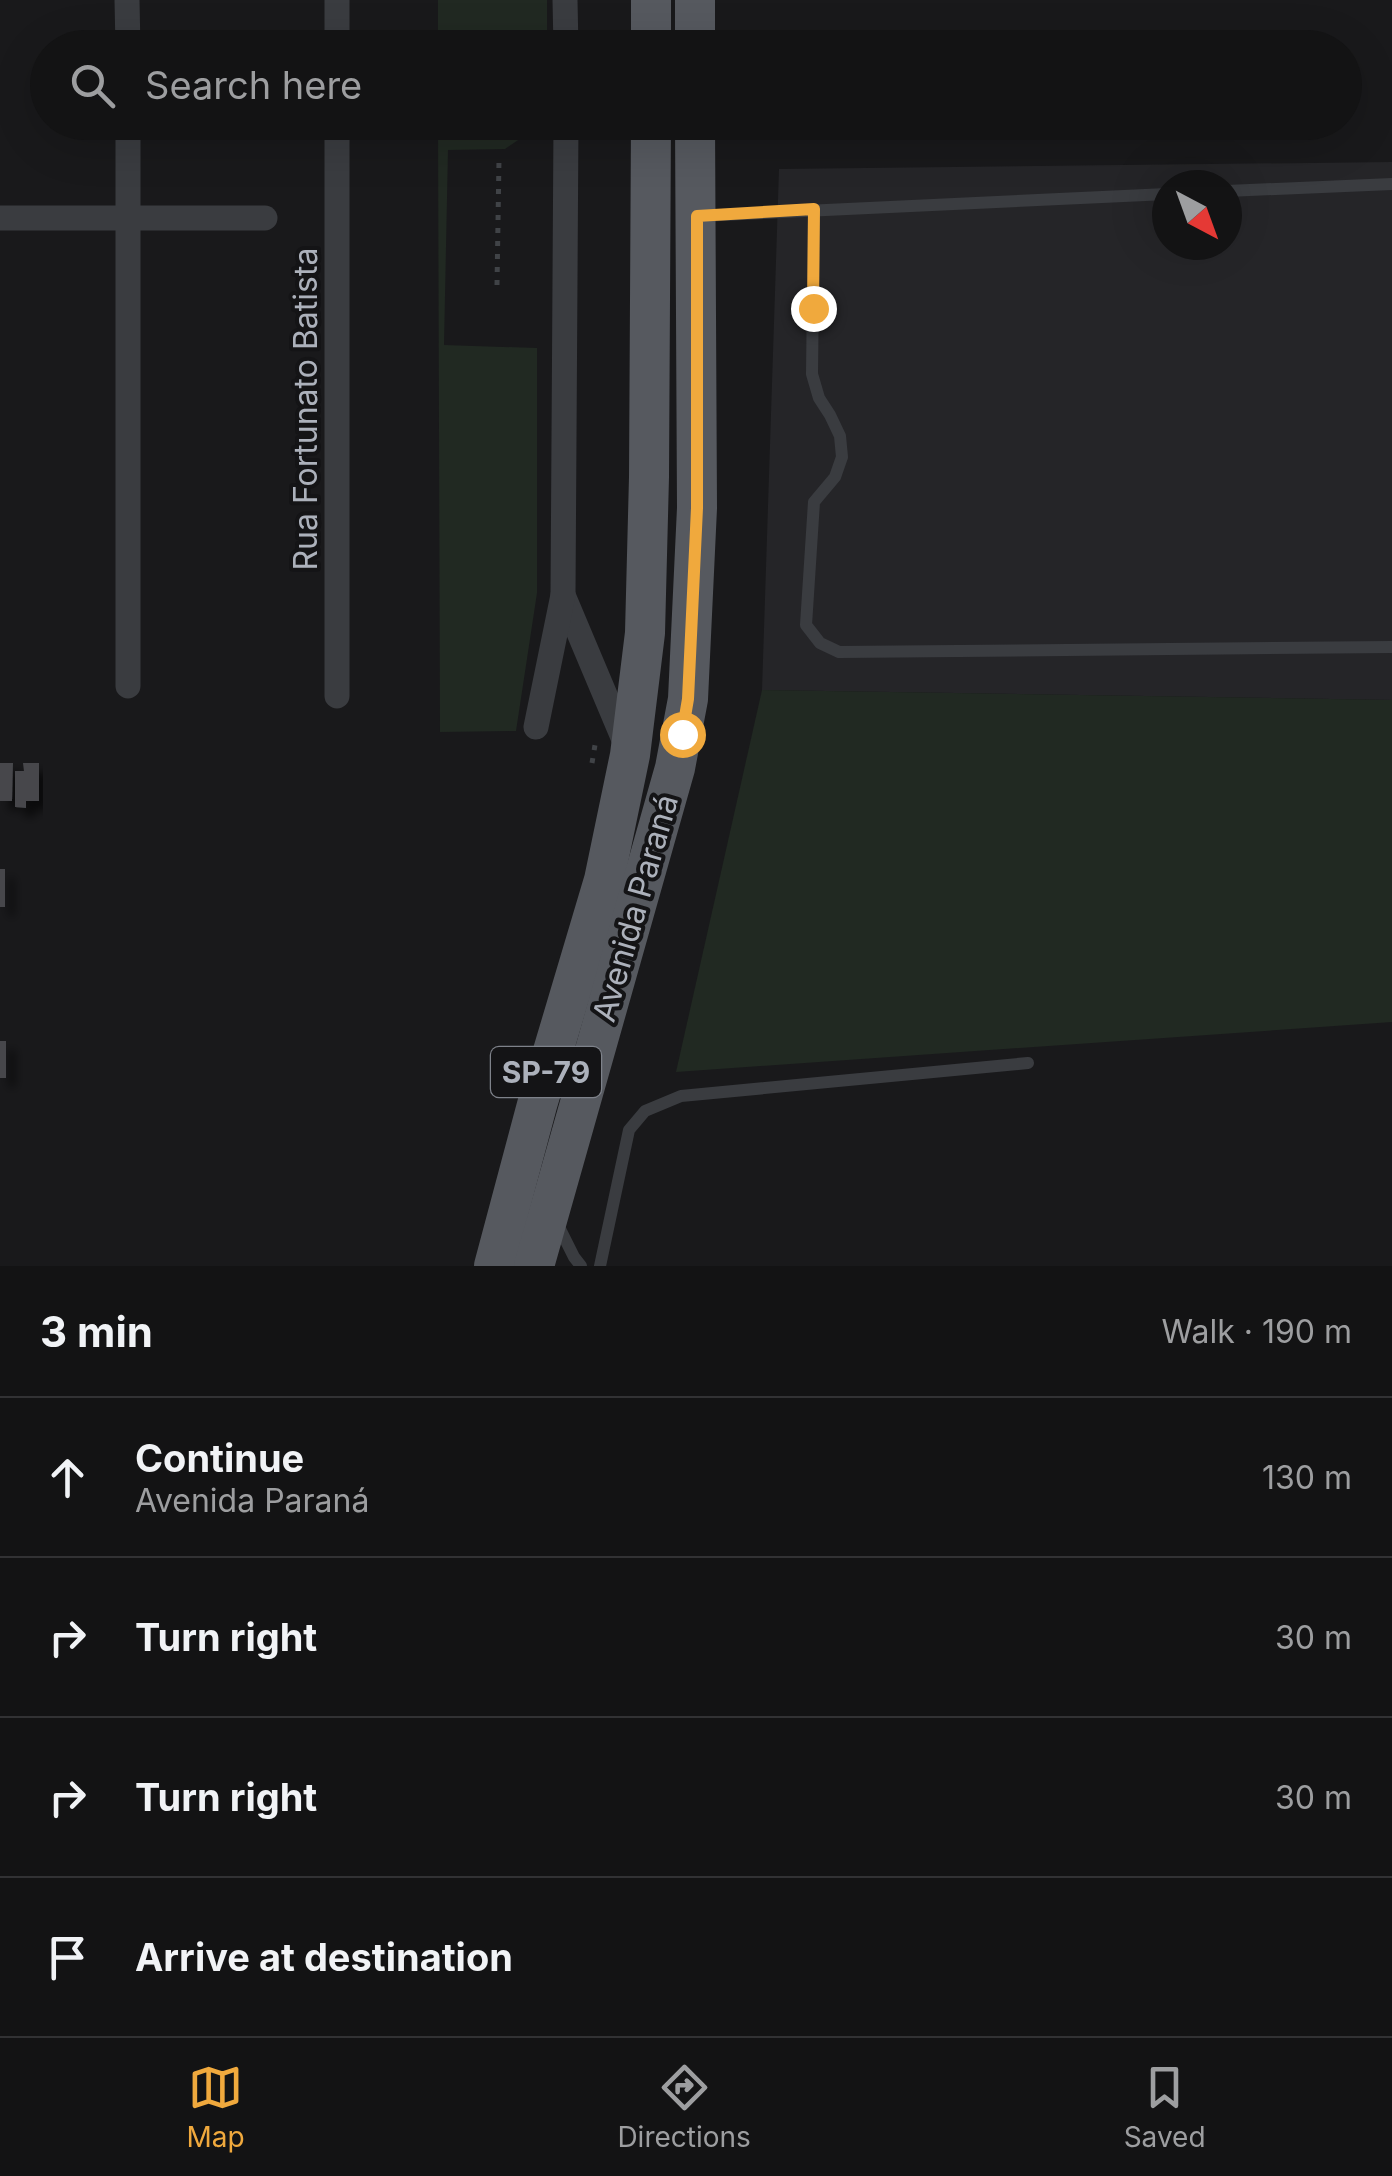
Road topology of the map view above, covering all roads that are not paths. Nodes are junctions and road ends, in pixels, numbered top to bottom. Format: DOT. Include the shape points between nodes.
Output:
graph roads {
  1 [pos="127,0"];
  2 [pos="336,0"];
  3 [pos="566,0"];
  4 [pos="651,0"];
  5 [pos="695,0"];
  6 [pos="128,30"];
  7 [pos="337,30"];
  8 [pos="566,30"];
  9 [pos="651,30"];
  10 [pos="695,30"];
  11 [pos="128,140"];
  12 [pos="337,140"];
  13 [pos="566,140"];
  14 [pos="651,140"];
  15 [pos="695,140"];
  16 [pos="1392,184"];
  17 [pos="1242,190"];
  18 [pos="1152,195"];
  19 [pos="814,209"];
  20 [pos="697,216"];
  21 [pos="0,218"];
  22 [pos="128,218"];
  23 [pos="265,218"];
  24 [pos="563,595"];
  25 [pos="1392,647"];
  26 [pos="128,686"];
  27 [pos="336,696"];
  28 [pos="536,726"];
  29 [pos="630,755"];
  30 [pos="1028,1064"];
  31 [pos="550,1208"];
  32 [pos="494,1266"];
  33 [pos="534,1266"];
  34 [pos="581,1266"];
  35 [pos="600,1266"];
  1 -- 6 [label="street"];
  2 -- 7 [label="street"];
  3 -- 8 [label="street"];
  4 -- 9 [label="main road"];
  5 -- 10 [label="main road"];
  11 -- 22 [label="street"];
  12 -- 27 [label="street, Rua Fortunato Batista"];
  13 -- 24 [label="street"];
  14 -- 29 [label="main road, Avenida Paraná / SP-79" via="646,633"];
  15 -- 20 [label="main road, Avenida Paraná / SP-79"];
  16 -- 17 [label="lane"];
  18 -- 19 [label="lane"];
  19 -- 20 [label="lane"];
  19 -- 25 [label="lane" via="812,374 840,436 842,457 814,502 806,625 820,643 839,652"];
  20 -- 31 [label="main road, Avenida Paraná / SP-79" via="697,508 688,699 675,768"];
  21 -- 22 [label="street"];
  22 -- 23 [label="street"];
  22 -- 26 [label="street"];
  24 -- 28 [label="street"];
  24 -- 29 [label="street"];
  29 -- 32 [label="main road, Avenida Paraná / SP-79" via="604,880"];
  30 -- 35 [label="lane" via="681,1096 645,1111 630,1130"];
  31 -- 33 [label="main road, Avenida Paraná / SP-79"];
  31 -- 34 [label="lane"];
}
